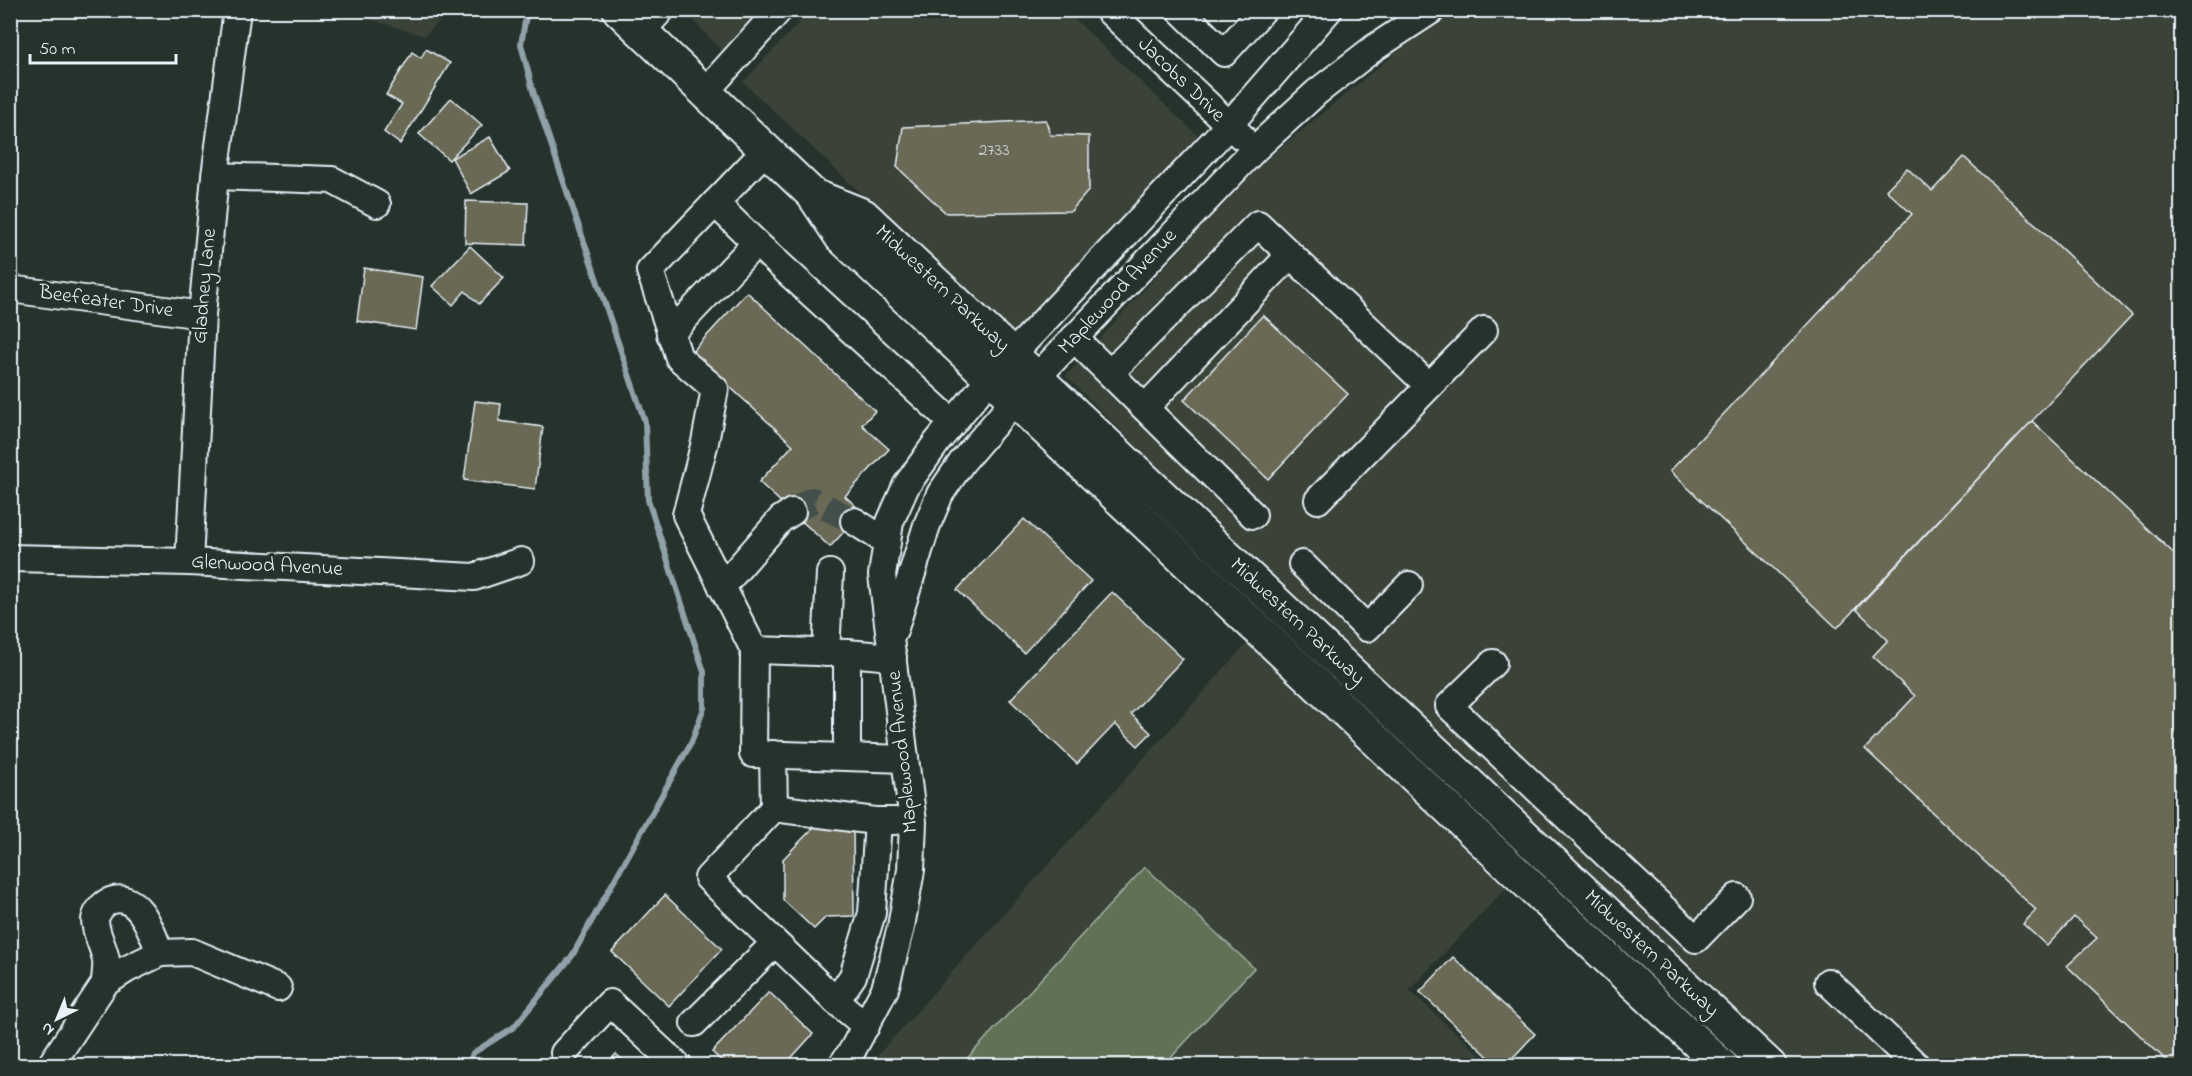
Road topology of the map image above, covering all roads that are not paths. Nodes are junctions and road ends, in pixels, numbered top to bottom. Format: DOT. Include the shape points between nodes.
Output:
graph roads {
  1 [pos="237,10"];
  2 [pos="619,10"];
  3 [pos="779,10"];
  4 [pos="1108,10"];
  5 [pos="1180,10"];
  6 [pos="1263,10"];
  7 [pos="1329,10"];
  8 [pos="1432,10"];
  9 [pos="651,21"];
  10 [pos="705,92"];
  11 [pos="1229,125"];
  12 [pos="1255,149"];
  13 [pos="766,150"];
  14 [pos="215,176"];
  15 [pos="813,195"];
  16 [pos="715,203"];
  17 [pos="377,204"];
  18 [pos="756,243"];
  19 [pos="1290,255"];
  20 [pos="10,289"];
  21 [pos="202,315"];
  22 [pos="1484,330"];
  23 [pos="669,334"];
  24 [pos="1074,338"];
  25 [pos="1012,355"];
  26 [pos="1110,373"];
  27 [pos="991,377"];
  28 [pos="1429,386"];
  29 [pos="1026,389"];
  30 [pos="1145,408"];
  31 [pos="953,423"];
  32 [pos="1318,500"];
  33 [pos="792,512"];
  34 [pos="1253,515"];
  35 [pos="854,521"];
  36 [pos="887,542"];
  37 [pos="10,558"];
  38 [pos="521,561"];
  39 [pos="189,562"];
  40 [pos="1302,564"];
  41 [pos="830,573"];
  42 [pos="1409,585"];
  43 [pos="722,587"];
  44 [pos="892,649"];
  45 [pos="754,650"];
  46 [pos="837,653"];
  47 [pos="1493,663"];
  48 [pos="1372,692"];
  49 [pos="1350,716"];
  50 [pos="773,754"];
  51 [pos="846,757"];
  52 [pos="905,759"];
  53 [pos="774,807"];
  54 [pos="878,821"];
  55 [pos="913,822"];
  56 [pos="1737,897"];
  57 [pos="775,943"];
  58 [pos="160,953"];
  59 [pos="1828,982"];
  60 [pos="105,983"];
  61 [pos="278,988"];
  62 [pos="836,1001"];
  63 [pos="1709,1009"];
  64 [pos="694,1023"];
  65 [pos="866,1026"];
  66 [pos="1688,1033"];
  67 [pos="564,1053"];
  68 [pos="50,1065"];
  69 [pos="678,1065"];
  70 [pos="841,1065"];
  71 [pos="1722,1065"];
  72 [pos="1770,1065"];
  73 [pos="1917,1065"];
  1 -- 14 [label="street, Gladney Lane"];
  2 -- 9 [label="main road, Midwestern Parkway"];
  3 -- 10 [label="street"];
  4 -- 11 [label="street, Jacobs Drive"];
  5 -- 6 [label="street" via="1224,53"];
  7 -- 11 [label="street, Maplewood Avenue"];
  8 -- 12 [label="street, Maplewood Avenue" via="1317,92"];
  9 -- 10 [label="main road, Midwestern Parkway"];
  10 -- 13 [label="main road, Midwestern Parkway"];
  11 -- 12 [label="street, Jacobs Drive"];
  11 -- 25 [label="street, Maplewood Avenue"];
  12 -- 24 [label="street, Maplewood Avenue"];
  13 -- 15 [label="main road, Midwestern Parkway"];
  13 -- 16 [label="street"];
  14 -- 17 [label="street" via="332,180"];
  14 -- 21 [label="street, Gladney Lane"];
  15 -- 25 [label="main road, Midwestern Parkway" via="863,215"];
  15 -- 27 [label="main road, Midwestern Parkway" via="841,237"];
  16 -- 18 [label="street"];
  16 -- 23 [label="street" via="650,271"];
  18 -- 23 [label="street"];
  18 -- 31 [label="street"];
  19 -- 26 [label="street" via="1258,224"];
  19 -- 28 [label="street"];
  19 -- 30 [label="street"];
  20 -- 21 [label="street, Beefeater Drive"];
  21 -- 39 [label="street, Gladney Lane"];
  22 -- 28 [label="street"];
  23 -- 43 [label="street" via="679,358 715,389 686,515"];
  24 -- 26 [label="street"];
  24 -- 29 [label="street, Maplewood Avenue"];
  25 -- 27 [label="street, Maplewood Avenue"];
  25 -- 29 [label="main road, Midwestern Parkway"];
  26 -- 30 [label="street"];
  27 -- 29 [label="main road, Midwestern Parkway"];
  27 -- 31 [label="street, Maplewood Avenue"];
  28 -- 32 [label="street"];
  29 -- 44 [label="street, Maplewood Avenue" via="962,462 940,494"];
  29 -- 48 [label="main road, Midwestern Parkway"];
  29 -- 49 [label="main road, Midwestern Parkway"];
  30 -- 34 [label="street"];
  31 -- 36 [label="street, Maplewood Avenue" via="906,486 890,522"];
  33 -- 43 [label="street" via="781,519"];
  35 -- 36 [label="street"];
  36 -- 44 [label="street, Maplewood Avenue" via="882,575"];
  37 -- 39 [label="street, Glenwood Avenue"];
  38 -- 39 [label="street, Glenwood Avenue" via="474,577"];
  40 -- 42 [label="street" via="1366,628"];
  41 -- 46 [label="street"];
  43 -- 45 [label="street"];
  44 -- 46 [label="street"];
  44 -- 52 [label="street, Maplewood Avenue"];
  45 -- 46 [label="street"];
  45 -- 50 [label="street" via="753,754"];
  46 -- 51 [label="street"];
  47 -- 56 [label="street" via="1449,706 1696,939"];
  48 -- 49 [label="main road"];
  48 -- 63 [label="main road, Midwestern Parkway"];
  49 -- 66 [label="main road, Midwestern Parkway"];
  50 -- 51 [label="street"];
  50 -- 53 [label="street"];
  51 -- 52 [label="street"];
  52 -- 55 [label="street, Maplewood Avenue"];
  53 -- 54 [label="street"];
  53 -- 57 [label="street" via="708,878"];
  54 -- 55 [label="street"];
  54 -- 62 [label="street" via="872,913 853,976"];
  55 -- 65 [label="street, Maplewood Avenue" via="911,870 901,927 885,989"];
  57 -- 62 [label="street"];
  57 -- 64 [label="street"];
  58 -- 60 [label="street"];
  58 -- 60 [label="street" via="148,919 128,901 120,898 106,903 95,921 106,960"];
  58 -- 61 [label="street" via="192,952"];
  59 -- 73 [label="street"];
  60 -- 68 [label="street"];
  62 -- 65 [label="street"];
  63 -- 66 [label="main road"];
  63 -- 72 [label="main road, Midwestern Parkway"];
  65 -- 70 [label="street, Maplewood Avenue"];
  66 -- 71 [label="main road, Midwestern Parkway"];
  67 -- 69 [label="street" via="610,1003"];
}
